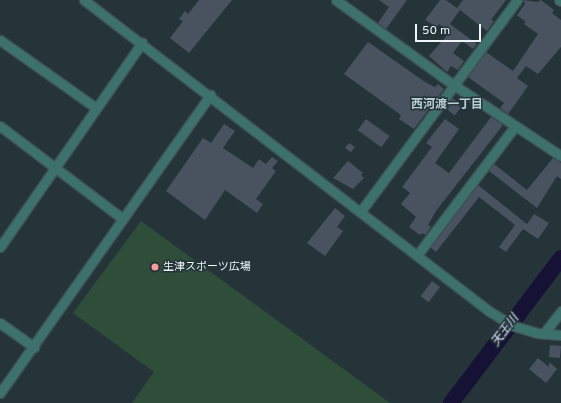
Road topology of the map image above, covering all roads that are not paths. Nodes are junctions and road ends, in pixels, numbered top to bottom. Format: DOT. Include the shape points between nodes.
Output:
graph roads {
  1 [pos="84,0"];
  2 [pos="336,0"];
  3 [pos="517,0"];
  4 [pos="0,40"];
  5 [pos="142,43"];
  6 [pos="454,85"];
  7 [pos="210,95"];
  8 [pos="96,108"];
  9 [pos="0,126"];
  10 [pos="515,126"];
  11 [pos="561,156"];
  12 [pos="55,168"];
  13 [pos="362,211"];
  14 [pos="123,219"];
  15 [pos="0,247"];
  16 [pos="418,254"];
  17 [pos="561,311"];
  18 [pos="0,323"];
  19 [pos="541,333"];
  20 [pos="561,335"];
  21 [pos="34,347"];
  22 [pos="0,393"];
  1 -- 5 [label="street"];
  2 -- 6 [label="street"];
  3 -- 6 [label="street"];
  4 -- 8 [label="street"];
  5 -- 7 [label="street"];
  5 -- 8 [label="street"];
  6 -- 10 [label="street"];
  6 -- 13 [label="street"];
  7 -- 13 [label="street"];
  7 -- 14 [label="street"];
  8 -- 12 [label="street"];
  9 -- 12 [label="street"];
  10 -- 11 [label="street"];
  10 -- 16 [label="street"];
  12 -- 14 [label="street"];
  12 -- 15 [label="street"];
  13 -- 16 [label="street"];
  14 -- 21 [label="street"];
  16 -- 19 [label="street" via="489,311 511,325"];
  17 -- 19 [label="street"];
  18 -- 21 [label="street"];
  19 -- 20 [label="street"];
  21 -- 22 [label="street"];
}
